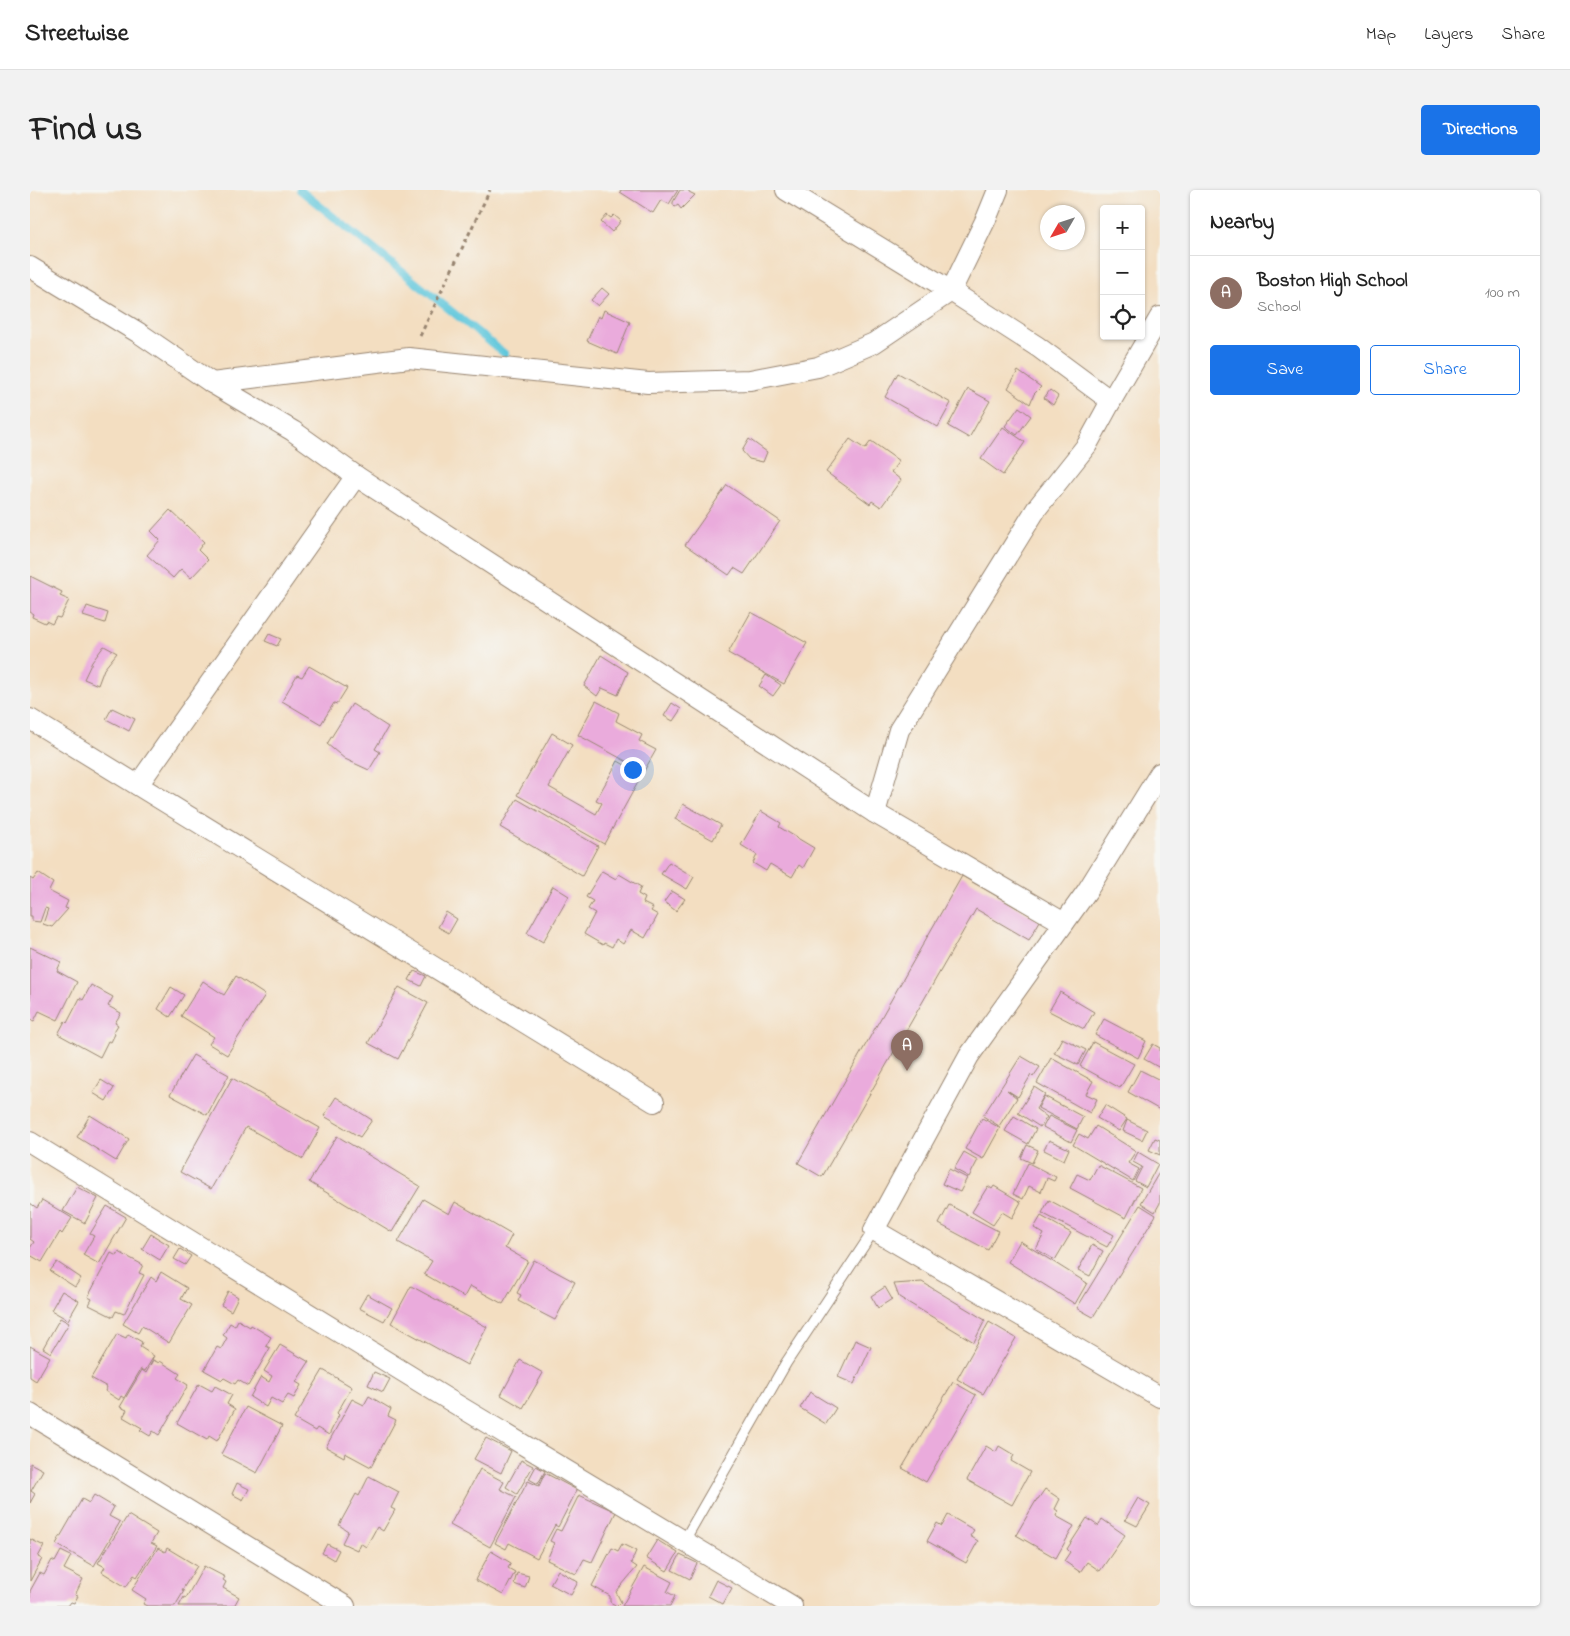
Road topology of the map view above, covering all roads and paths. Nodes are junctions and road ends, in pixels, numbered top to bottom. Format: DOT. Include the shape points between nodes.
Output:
graph roads {
  1 [pos="490,190"];
  2 [pos="786,190"];
  3 [pos="998,190"];
  4 [pos="30,267"];
  5 [pos="951,291"];
  6 [pos="1160,317"];
  7 [pos="409,358"];
  8 [pos="212,384"];
  9 [pos="1111,401"];
  10 [pos="356,476"];
  11 [pos="30,718"];
  12 [pos="1160,773"];
  13 [pos="138,784"];
  14 [pos="875,813"];
  15 [pos="1064,923"];
  16 [pos="654,1102"];
  17 [pos="30,1142"];
  18 [pos="874,1230"];
  19 [pos="1160,1397"];
  20 [pos="30,1414"];
  21 [pos="684,1541"];
  22 [pos="345,1606"];
  23 [pos="792,1606"];
  1 -- 7 [label="path"];
  2 -- 5 [label="street"];
  3 -- 5 [label="street"];
  4 -- 8 [label="street" via="139,333"];
  5 -- 7 [label="street" via="874,343 818,367 750,380 648,384"];
  5 -- 9 [label="street" via="1038,347"];
  6 -- 9 [label="street"];
  7 -- 8 [label="street"];
  8 -- 10 [label="street" via="293,431"];
  9 -- 14 [label="street" via="1087,446 1037,508 898,730"];
  10 -- 13 [label="street"];
  10 -- 14 [label="street"];
  11 -- 13 [label="street"];
  12 -- 15 [label="street"];
  13 -- 16 [label="street"];
  14 -- 15 [label="street"];
  15 -- 18 [label="street" via="969,1056"];
  17 -- 21 [label="street"];
  18 -- 19 [label="street"];
  18 -- 21 [label="lane" via="786,1363"];
  20 -- 22 [label="street"];
  21 -- 23 [label="street"];
}
